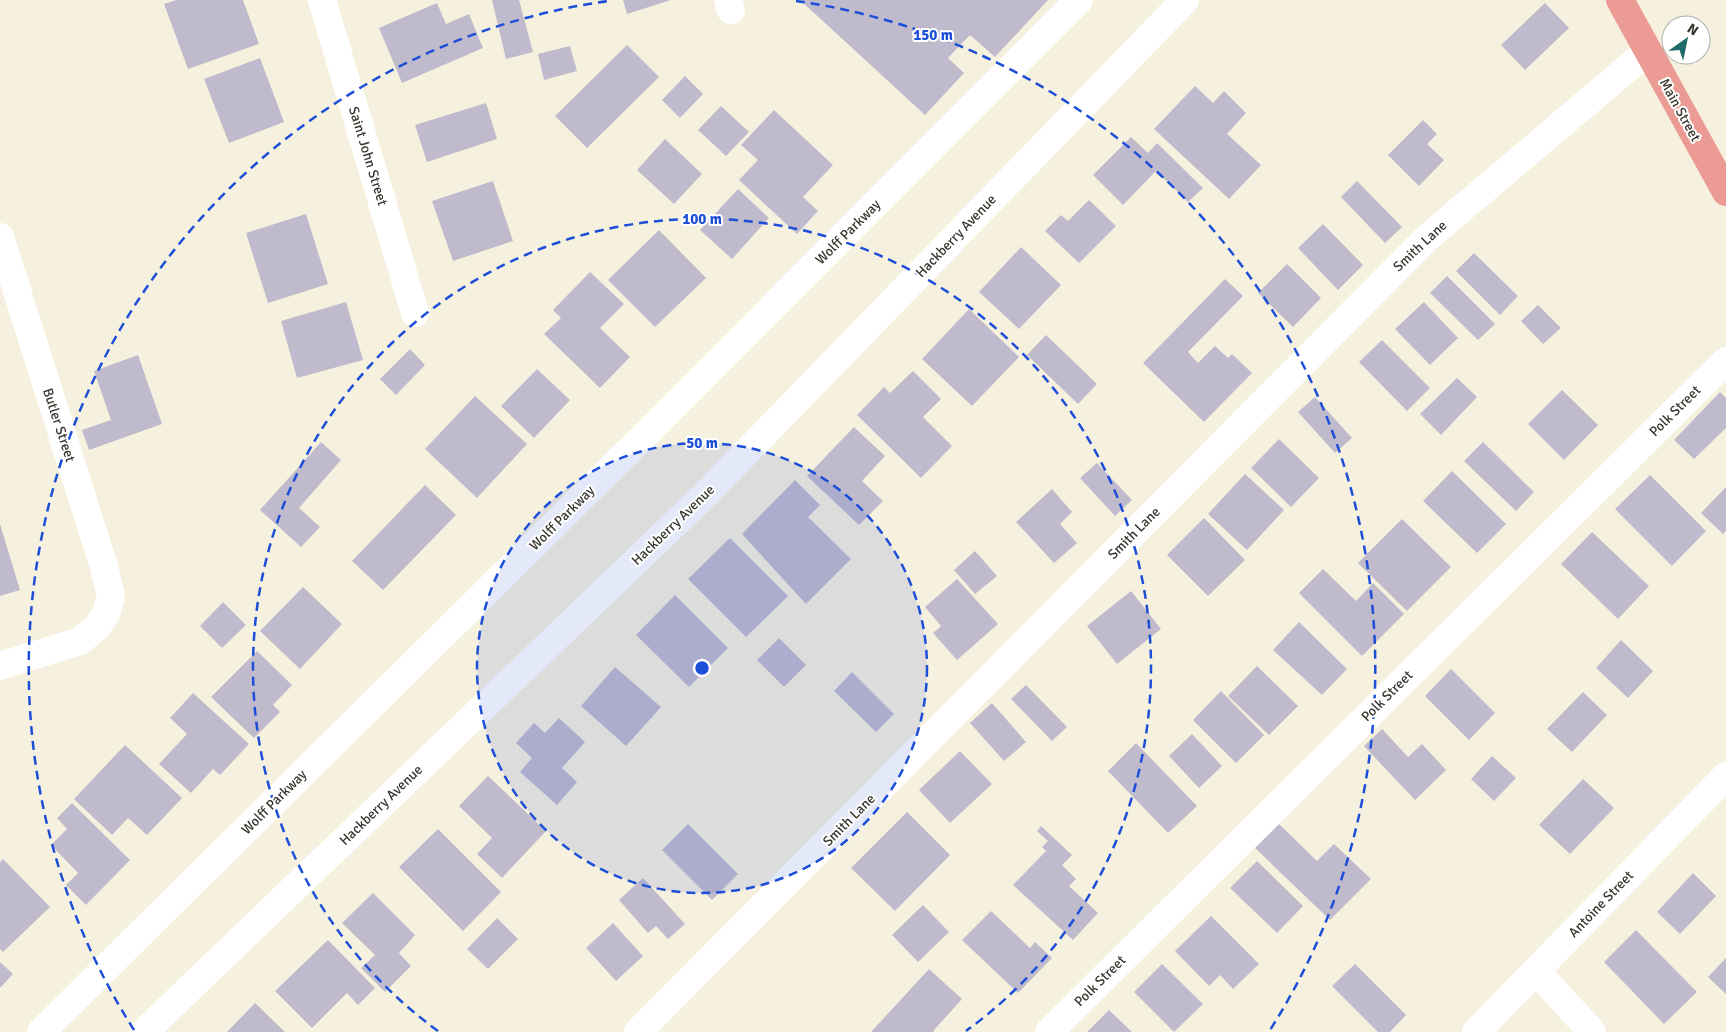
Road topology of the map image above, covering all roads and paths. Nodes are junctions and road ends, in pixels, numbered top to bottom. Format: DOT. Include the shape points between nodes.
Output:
graph roads {
  1 [pos="322,0"];
  2 [pos="1079,0"];
  3 [pos="1184,0"];
  4 [pos="1620,0"];
  5 [pos="1648,52"];
  6 [pos="1726,192"];
  7 [pos="3,254"];
  8 [pos="415,313"];
  9 [pos="1726,360"];
  10 [pos="0,666"];
  11 [pos="1726,776"];
  12 [pos="1536,971"];
  13 [pos="41,1032"];
  14 [pos="144,1032"];
  15 [pos="638,1032"];
  16 [pos="1049,1032"];
  17 [pos="1476,1032"];
  18 [pos="1592,1032"];
  1 -- 8 [label="street, Saint John Street"];
  2 -- 13 [label="street, Wolff Parkway"];
  3 -- 14 [label="street, Hackberry Avenue" via="706,494"];
  4 -- 5 [label="main road, Main Street"];
  5 -- 6 [label="main road, Main Street"];
  5 -- 15 [label="street, Smith Lane" via="1427,238"];
  7 -- 10 [label="street, Butler Street" via="104,567 110,596 106,614 98,628 80,641"];
  9 -- 16 [label="street, Polk Street"];
  11 -- 12 [label="street, Antoine Street"];
  12 -- 17 [label="street, Antoine Street"];
  12 -- 18 [label="street"];
}
